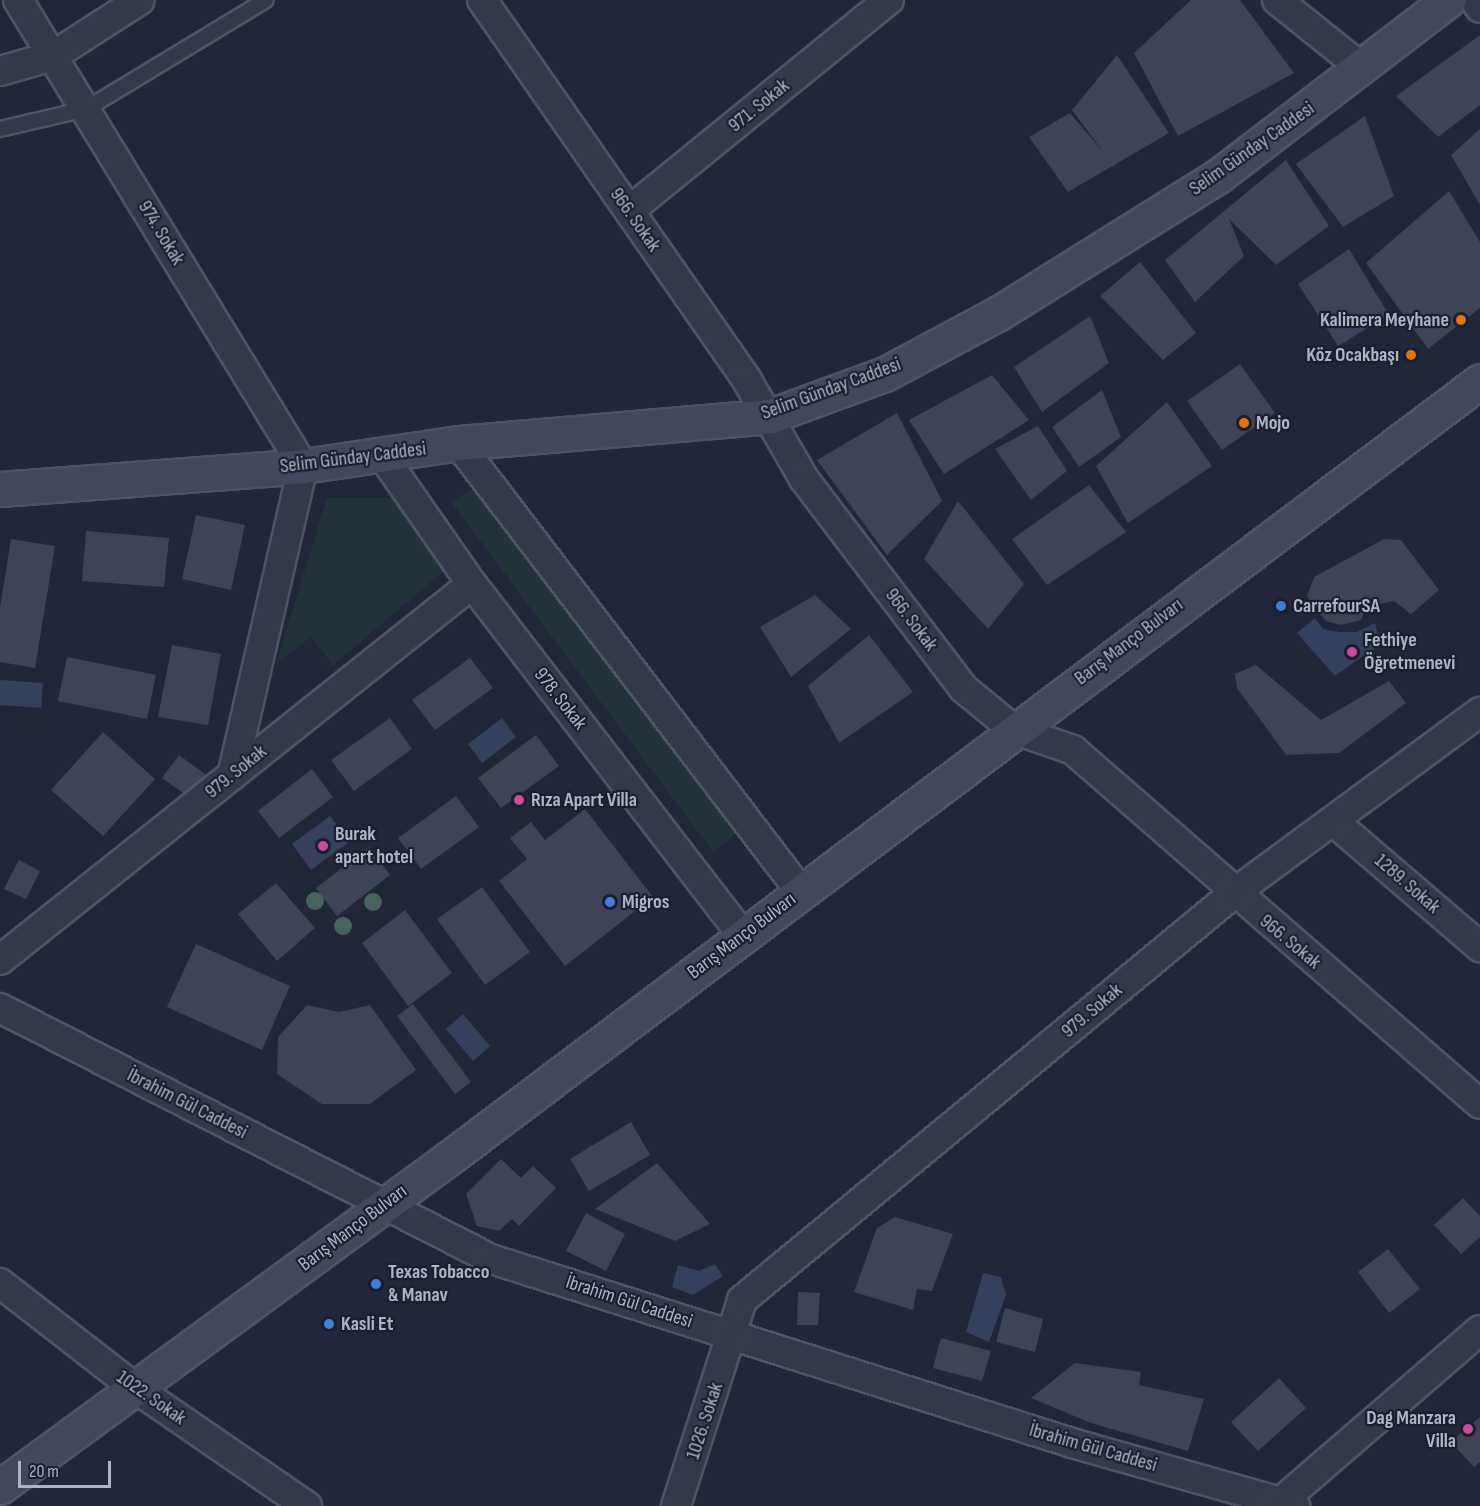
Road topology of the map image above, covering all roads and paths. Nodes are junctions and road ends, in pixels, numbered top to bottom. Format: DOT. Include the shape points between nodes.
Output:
graph roads {
  1 [pos="18,0"];
  2 [pos="140,0"];
  3 [pos="266,0"];
  4 [pos="482,0"];
  5 [pos="889,0"];
  6 [pos="1277,0"];
  7 [pos="1448,0"];
  8 [pos="1475,0"];
  9 [pos="1480,8"];
  10 [pos="52,56"];
  11 [pos="1364,69"];
  12 [pos="0,71"];
  13 [pos="86,109"];
  14 [pos="0,129"];
  15 [pos="628,212"];
  16 [pos="1480,381"];
  17 [pos="770,416"];
  18 [pos="458,443"];
  19 [pos="384,458"];
  20 [pos="303,466"];
  21 [pos="0,489"];
  22 [pos="472,584"];
  23 [pos="1480,712"];
  24 [pos="1013,729"];
  25 [pos="232,775"];
  26 [pos="1333,821"];
  27 [pos="801,892"];
  28 [pos="1233,894"];
  29 [pos="742,935"];
  30 [pos="1480,947"];
  31 [pos="0,960"];
  32 [pos="0,1008"];
  33 [pos="1480,1104"];
  34 [pos="382,1206"];
  35 [pos="0,1283"];
  36 [pos="1480,1330"];
  37 [pos="733,1335"];
  38 [pos="135,1388"];
  39 [pos="0,1487"];
  40 [pos="1283,1504"];
  41 [pos="307,1506"];
  42 [pos="676,1506"];
  1 -- 10 [label="street, 974. Sokak"];
  2 -- 10 [label="street"];
  3 -- 13 [label="lane"];
  4 -- 15 [label="street, 966. Sokak"];
  5 -- 15 [label="street, 971. Sokak"];
  6 -- 11 [label="street"];
  7 -- 11 [label="main road, Selim Günday Caddesi"];
  8 -- 9 [label="street"];
  10 -- 12 [label="street"];
  10 -- 13 [label="street, 974. Sokak"];
  11 -- 17 [label="main road, Selim Günday Caddesi" via="1218,176 999,313 885,374"];
  13 -- 14 [label="lane"];
  13 -- 20 [label="street, 974. Sokak"];
  15 -- 17 [label="street, 966. Sokak"];
  16 -- 24 [label="main road, Barış Manço Bulvarı"];
  17 -- 18 [label="main road, Selim Günday Caddesi"];
  17 -- 24 [label="street, 966. Sokak" via="804,479 963,688"];
  18 -- 19 [label="main road, Selim Günday Caddesi"];
  18 -- 27 [label="street"];
  19 -- 20 [label="main road, Selim Günday Caddesi"];
  19 -- 22 [label="street, 978. Sokak"];
  20 -- 21 [label="main road, Selim Günday Caddesi"];
  20 -- 25 [label="street"];
  22 -- 25 [label="street, 979. Sokak"];
  22 -- 29 [label="street, 978. Sokak"];
  23 -- 26 [label="street, 979. Sokak"];
  24 -- 27 [label="main road, Barış Manço Bulvarı"];
  24 -- 28 [label="street, 966. Sokak" via="1073,750"];
  25 -- 31 [label="street, 979. Sokak"];
  26 -- 28 [label="street, 979. Sokak"];
  26 -- 30 [label="street, 1289. Sokak"];
  27 -- 29 [label="main road, Barış Manço Bulvarı"];
  28 -- 33 [label="street, 966. Sokak"];
  28 -- 37 [label="street, 979. Sokak" via="742,1300"];
  29 -- 34 [label="main road, Barış Manço Bulvarı"];
  32 -- 34 [label="street, İbrahim Gül Caddesi"];
  34 -- 37 [label="street, İbrahim Gül Caddesi" via="491,1259"];
  34 -- 38 [label="main road, Barış Manço Bulvarı"];
  35 -- 38 [label="street, 1022. Sokak"];
  36 -- 40 [label="street"];
  37 -- 40 [label="street, İbrahim Gül Caddesi" via="1072,1443"];
  37 -- 42 [label="street, 1026. Sokak"];
  38 -- 39 [label="main road, Barış Manço Bulvarı"];
  38 -- 41 [label="street, 1022. Sokak"];
}
